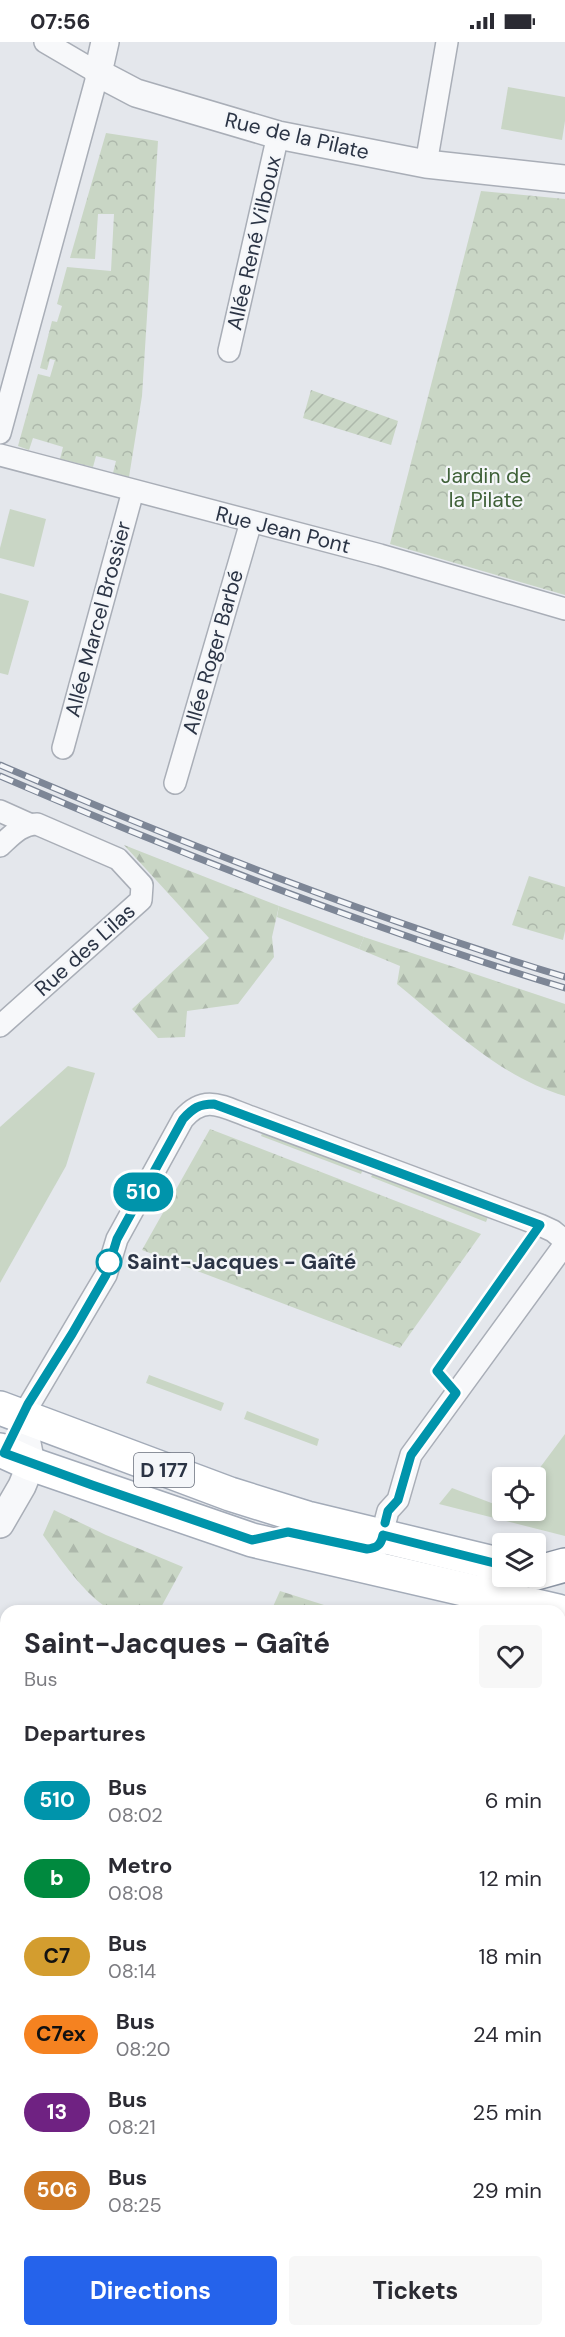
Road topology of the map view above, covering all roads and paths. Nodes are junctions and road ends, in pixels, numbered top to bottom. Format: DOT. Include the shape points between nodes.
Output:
graph roads {
  1 [pos="45,42"];
  2 [pos="105,42"];
  3 [pos="447,42"];
  4 [pos="98,73"];
  5 [pos="279,135"];
  6 [pos="426,164"];
  7 [pos="565,179"];
  8 [pos="229,351"];
  9 [pos="0,433"];
  10 [pos="0,455"];
  11 [pos="133,491"];
  12 [pos="251,522"];
  13 [pos="565,609"];
  14 [pos="63,747"];
  15 [pos="175,783"];
  16 [pos="0,811"];
  17 [pos="29,824"];
  18 [pos="0,846"];
  19 [pos="0,1026"];
  20 [pos="565,1243"];
  21 [pos="12,1443"];
  22 [pos="0,1524"];
  23 [pos="383,1535"];
  24 [pos="252,1540"];
  25 [pos="492,1562"];
  26 [pos="565,1564"];
  27 [pos="546,1570"];
  28 [pos="546,1575"];
  29 [pos="565,1579"];
  30 [pos="488,1602"];
  31 [pos="512,1605"];
  1 -- 4 [label="street, Rue de la Pilate"];
  2 -- 4 [label="street"];
  3 -- 6 [label="street"];
  4 -- 5 [label="street, Rue de la Pilate" via="136,93"];
  4 -- 9 [label="street"];
  5 -- 6 [label="street, Rue de la Pilate"];
  5 -- 8 [label="street, Allée René Vilboux"];
  6 -- 7 [label="street, Rue de la Pilate"];
  10 -- 11 [label="street, Rue Jean Pont"];
  11 -- 12 [label="street, Rue Jean Pont"];
  11 -- 14 [label="street, Allée Marcel Brossier"];
  12 -- 13 [label="street, Rue Jean Pont"];
  12 -- 15 [label="street, Allée Roger Barbé"];
  16 -- 17 [label="street, Rue des Lilas"];
  17 -- 18 [label="street"];
  17 -- 19 [label="street, Rue des Lilas" via="118,859 142,885 141,900"];
  20 -- 21 [label="street" via="540,1225 251,1117 214,1104 194,1107 183,1119 113,1247 106,1275"];
  20 -- 23 [label="street" via="411,1455 398,1500 388,1511"];
  21 -- 22 [label="street" via="22,1486"];
  21 -- 23 [label="main road, D 177" via="194,1501 307,1518"];
  21 -- 24 [label="main road"];
  23 -- 24 [label="street" via="374,1549 288,1532"];
  23 -- 25 [label="main road, D 177"];
  24 -- 30 [label="main road"];
  26 -- 27 [label="main road"];
  28 -- 29 [label="main road"];
  30 -- 31 [label="main road"];
}
